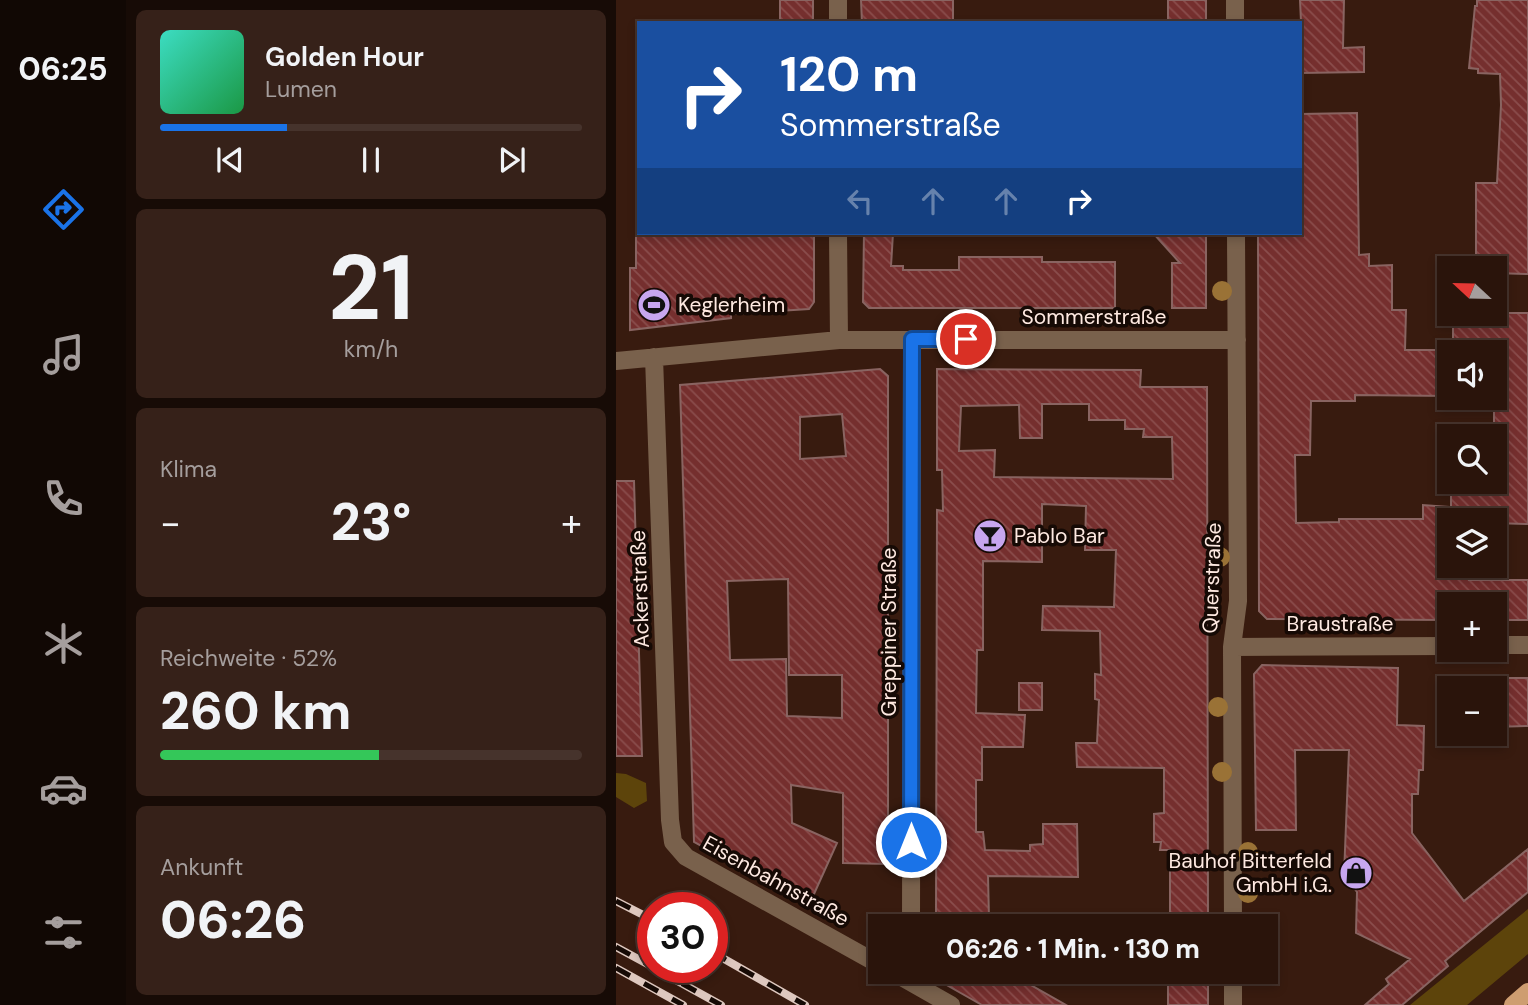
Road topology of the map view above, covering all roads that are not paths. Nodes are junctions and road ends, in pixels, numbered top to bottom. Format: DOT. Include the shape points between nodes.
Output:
graph roads {
  1 [pos="838,0"];
  2 [pos="1235,0"];
  3 [pos="838,21"];
  4 [pos="1235,21"];
  5 [pos="838,235"];
  6 [pos="1237,235"];
  7 [pos="912,339"];
  8 [pos="839,340"];
  9 [pos="1237,341"];
  10 [pos="654,357"];
  11 [pos="616,361"];
  12 [pos="1507,645"];
  13 [pos="1528,645"];
  14 [pos="1437,646"];
  15 [pos="1232,647"];
  16 [pos="670,820"];
  17 [pos="911,914"];
  18 [pos="1233,914"];
  19 [pos="868,958"];
  20 [pos="916,984"];
  21 [pos="1233,984"];
  22 [pos="1528,992"];
  23 [pos="951,1005"];
  24 [pos="1233,1005"];
  25 [pos="1513,1005"];
  1 -- 3 [label="street"];
  2 -- 4 [label="street"];
  5 -- 8 [label="street"];
  6 -- 9 [label="street, Querstraße"];
  7 -- 8 [label="street, Sommerstraße"];
  7 -- 9 [label="street, Sommerstraße"];
  7 -- 17 [label="street, Greppiner Straße"];
  8 -- 10 [label="street, Sommerstraße"];
  9 -- 15 [label="street, Querstraße" via="1238,601"];
  10 -- 11 [label="street, Sommerstraße"];
  10 -- 16 [label="street, Ackerstraße"];
  12 -- 13 [label="street"];
  14 -- 15 [label="street, Braustraße"];
  15 -- 18 [label="street, Querstraße"];
  16 -- 19 [label="street, Eisenbahnstraße" via="673,842 686,857"];
  20 -- 23 [label="street"];
  21 -- 24 [label="street"];
  22 -- 25 [label="main road"];
}
